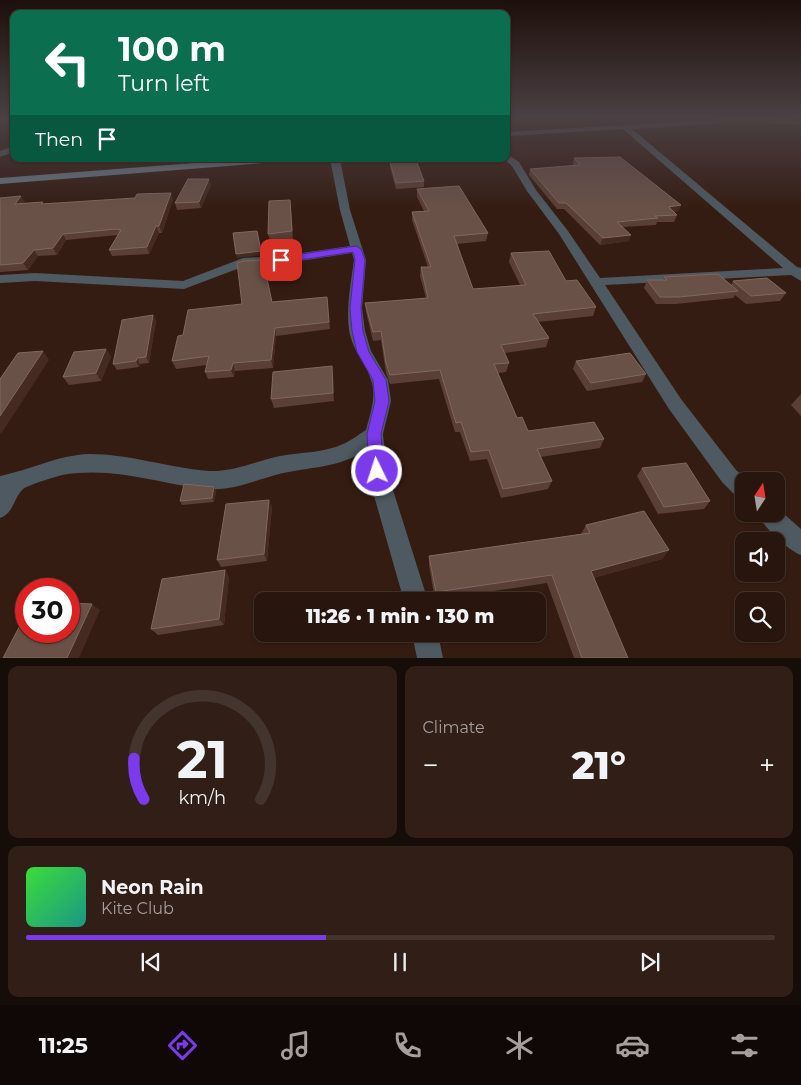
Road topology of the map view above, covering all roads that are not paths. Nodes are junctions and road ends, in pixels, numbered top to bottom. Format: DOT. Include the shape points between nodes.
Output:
graph roads {
  1 [pos="650,149"];
  2 [pos="510,159"];
  3 [pos="239,162"];
  4 [pos="333,162"];
  5 [pos="0,181"];
  6 [pos="356,249"];
  7 [pos="798,273"];
  8 [pos="0,279"];
  9 [pos="594,282"];
  10 [pos="374,434"];
  11 [pos="735,482"];
  12 [pos="8,483"];
  13 [pos="0,508"];
  14 [pos="778,522"];
  15 [pos="801,544"];
  16 [pos="413,592"];
  17 [pos="427,642"];
  18 [pos="430,658"];
  1 -- 7 [label="street"];
  2 -- 9 [label="street" via="564,233"];
  3 -- 5 [label="street"];
  4 -- 6 [label="street"];
  6 -- 8 [label="street" via="243,262 184,284 35,277"];
  6 -- 10 [label="street" via="360,260 355,308 357,331 363,352 380,380 382,401"];
  7 -- 9 [label="street"];
  9 -- 11 [label="street" via="675,404"];
  10 -- 12 [label="street" via="348,451 241,477 210,480 116,464 87,463 59,467"];
  10 -- 16 [label="street" via="377,471"];
  12 -- 13 [label="street"];
  14 -- 15 [label="street"];
  17 -- 18 [label="street"];
}
